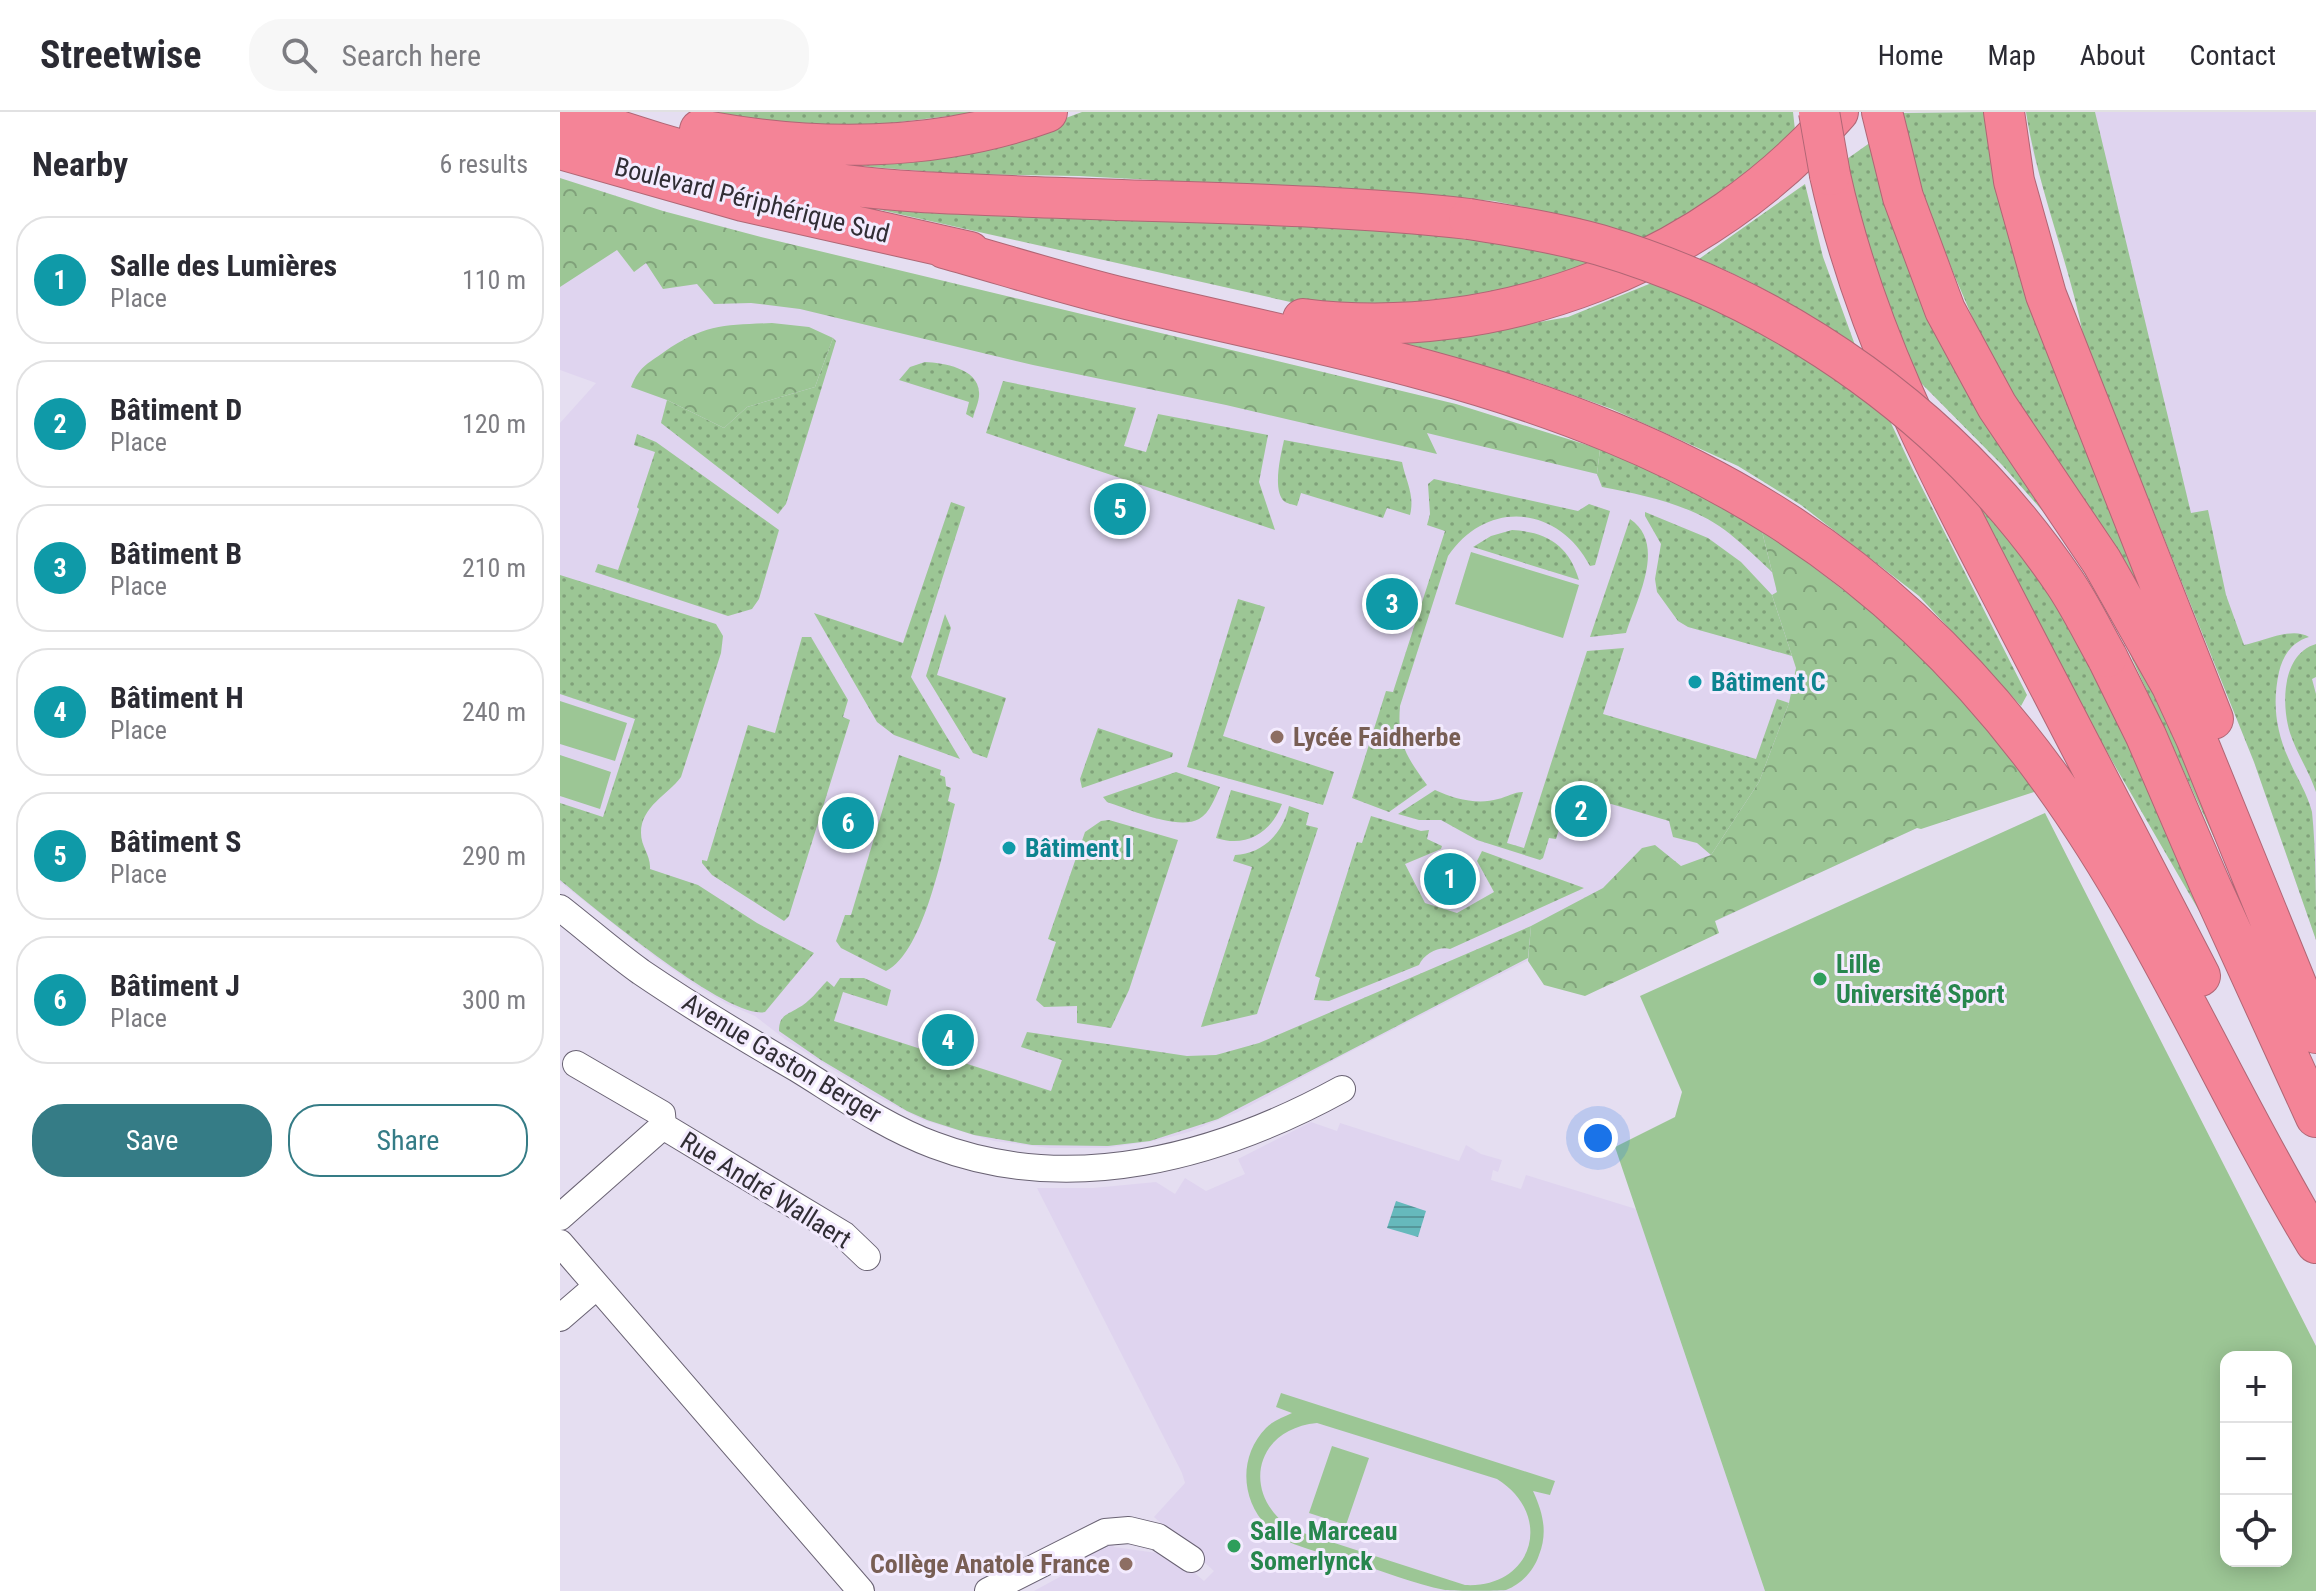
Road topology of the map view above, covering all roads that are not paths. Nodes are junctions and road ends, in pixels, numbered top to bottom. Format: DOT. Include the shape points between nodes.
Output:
graph roads {
  1 [pos="565,112"];
  2 [pos="630,112"];
  3 [pos="1047,112"];
  4 [pos="1819,112"];
  5 [pos="1838,112"];
  6 [pos="2004,112"];
  7 [pos="1881,120"];
  8 [pos="560,149"];
  9 [pos="1739,202"];
  10 [pos="944,248"];
  11 [pos="2258,888"];
  12 [pos="560,908"];
  13 [pos="2316,1033"];
  14 [pos="576,1064"];
  15 [pos="1342,1089"];
  16 [pos="2316,1117"];
  17 [pos="663,1126"];
  18 [pos="2316,1204"];
  19 [pos="560,1217"];
  20 [pos="560,1243"];
  21 [pos="2316,1243"];
  22 [pos="867,1257"];
  23 [pos="597,1286"];
  24 [pos="560,1318"];
  25 [pos="1191,1559"];
  26 [pos="861,1591"];
  27 [pos="988,1591"];
  1 -- 16 [label="highway, bridge" via="713,158 845,185 1469,219 1597,244 1759,309 1906,408 1980,477 2054,567 2146,736"];
  2 -- 3 [label="highway" via="758,140 852,145 937,138"];
  4 -- 18 [label="highway, bridge" via="1857,278 1899,388"];
  5 -- 9 [label="highway"];
  6 -- 11 [label="highway" via="2014,181 2046,295 2241,796"];
  7 -- 9 [label="highway" via="1764,201"];
  7 -- 11 [label="highway" via="1913,227 1955,331 1997,406 2102,562 2172,686"];
  8 -- 10 [label="highway, Boulevard Périphérique Sud" via="743,201"];
  9 -- 10 [label="highway" via="1676,243 1586,286 1489,313 1392,324 1301,318"];
  10 -- 21 [label="highway" via="1123,298 1414,367 1550,408 1695,469 1827,550 1947,653 2056,786 2116,880"];
  11 -- 13 [label="highway"];
  12 -- 15 [label="street, Avenue Gaston Berger" via="660,984 747,1040 906,1133 953,1152 1025,1166 1098,1169 1161,1161 1264,1128"];
  14 -- 17 [label="street, Rue André Wallaert" via="662,1114"];
  17 -- 19 [label="street, Rue André Wallaert"];
  17 -- 22 [label="street, Rue André Wallaert" via="844,1235"];
  20 -- 23 [label="street"];
  23 -- 24 [label="street"];
  23 -- 26 [label="street"];
  25 -- 27 [label="street" via="1158,1537 1129,1530 1105,1532"];
}
